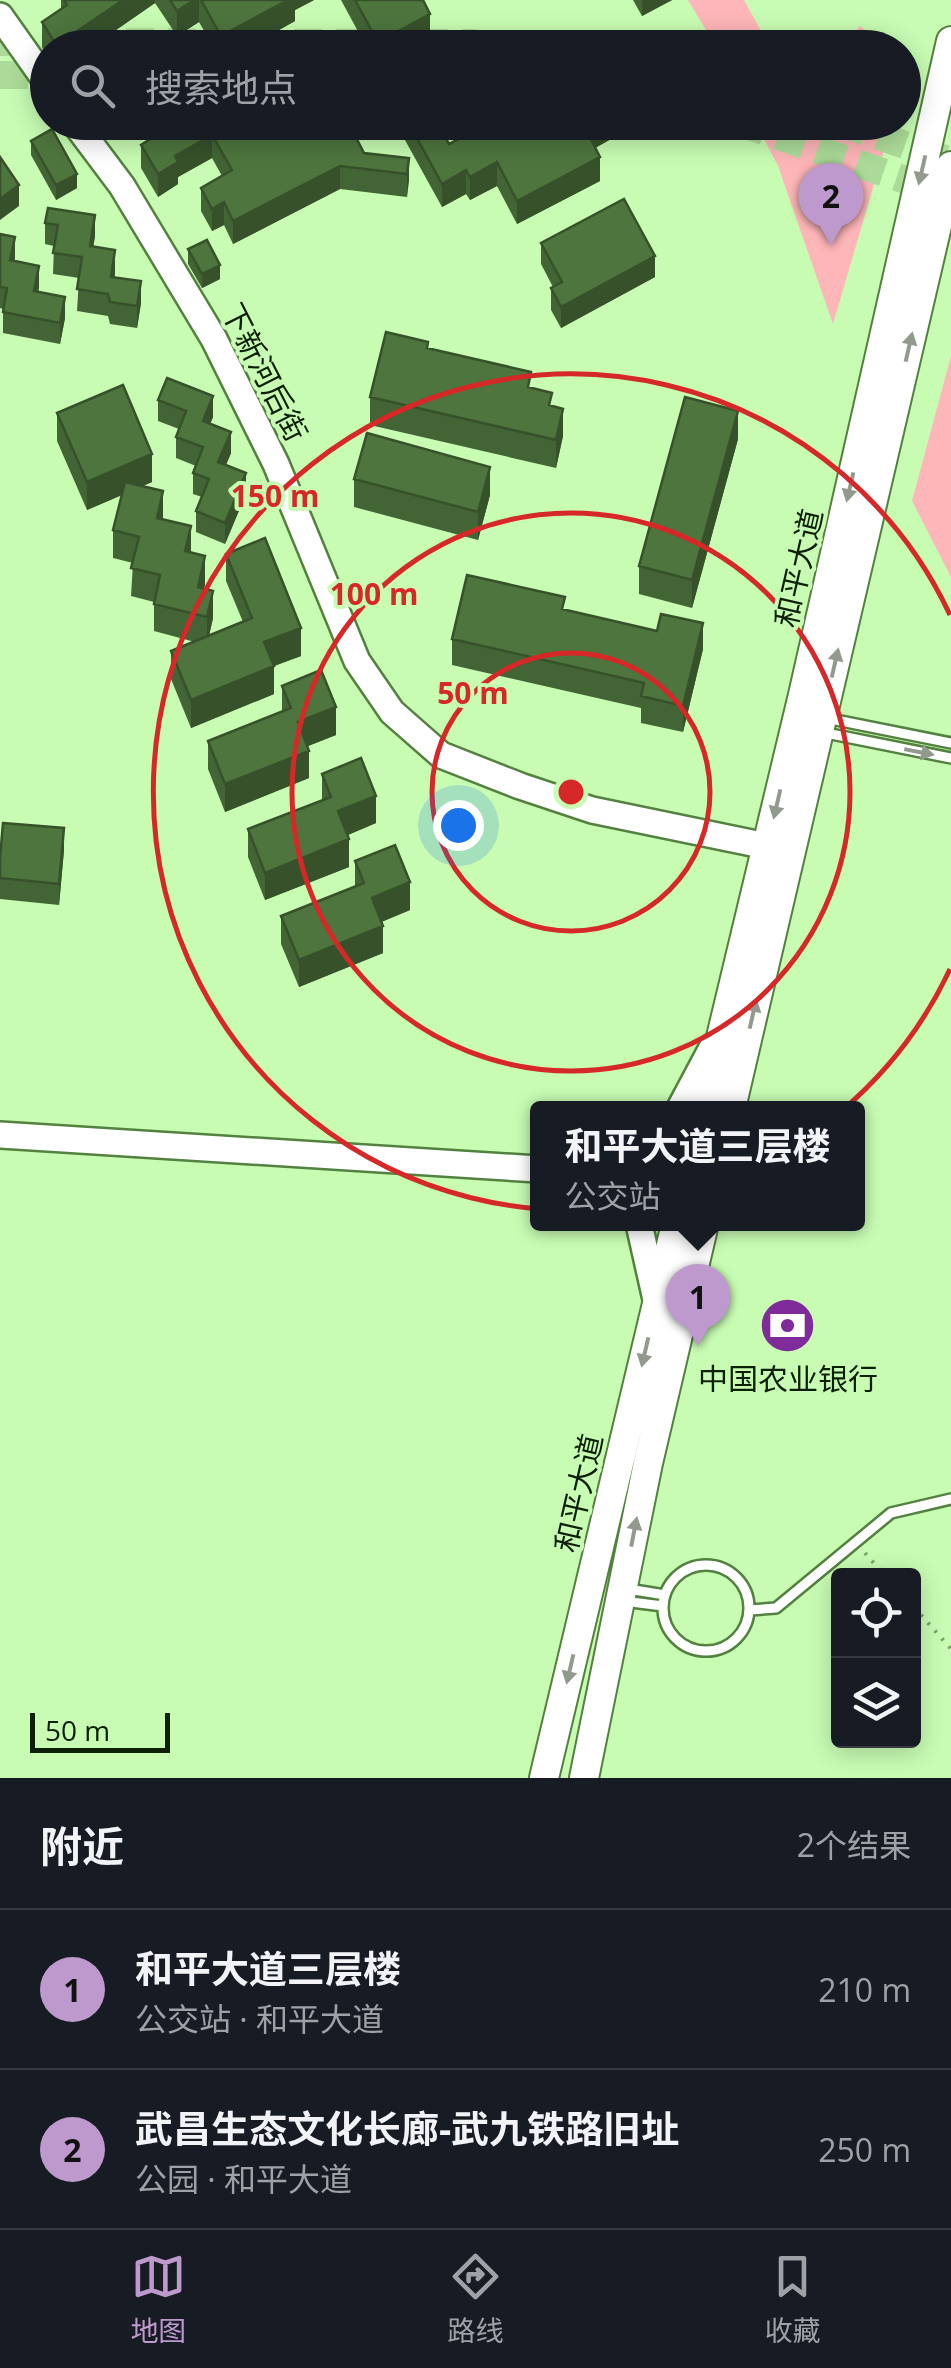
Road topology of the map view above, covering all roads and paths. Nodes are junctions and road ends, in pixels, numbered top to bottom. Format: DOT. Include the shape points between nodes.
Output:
graph roads {
  1 [pos="0,16"];
  2 [pos="951,41"];
  3 [pos="30,58"];
  4 [pos="88,140"];
  5 [pos="951,166"];
  6 [pos="820,724"];
  7 [pos="951,743"];
  8 [pos="951,758"];
  9 [pos="779,848"];
  10 [pos="724,1024"];
  11 [pos="684,1101"];
  12 [pos="706,1101"];
  13 [pos="731,1101"];
  14 [pos="0,1127"];
  15 [pos="0,1135"];
  16 [pos="530,1159"];
  17 [pos="530,1168"];
  18 [pos="641,1231"];
  19 [pos="674,1231"];
  20 [pos="702,1231"];
  21 [pos="657,1304"];
  22 [pos="951,1499"];
  23 [pos="856,1542"];
  24 [pos="879,1568"];
  25 [pos="622,1595"];
  26 [pos="664,1600"];
  27 [pos="750,1610"];
  28 [pos="921,1615"];
  29 [pos="951,1648"];
  30 [pos="544,1778"];
  31 [pos="584,1778"];
  1 -- 3 [label="street"];
  2 -- 9 [label="main road, 和平大道, one-way"];
  4 -- 9 [label="street, 下新河后街" via="214,339 276,464 358,661 392,712 441,756 520,786 592,810"];
  6 -- 5 [label="main road, 和平大道, one-way"];
  6 -- 7 [label="lane"];
  6 -- 8 [label="lane, one-way"];
  6 -- 9 [label="main road, 和平大道"];
  9 -- 10 [label="main road, 和平大道"];
  13 -- 9 [label="main road, 和平大道, one-way"];
  10 -- 11 [label="street"];
  10 -- 12 [label="main road, 和平大道"];
  14 -- 16 [label="street"];
  15 -- 17 [label="street"];
  18 -- 21 [label="street"];
  19 -- 21 [label="main road, 和平大道"];
  25 -- 20 [label="main road, 和平大道, one-way"];
  21 -- 30 [label="main road, 和平大道, one-way"];
  22 -- 23 [label="lane" via="892,1513"];
  23 -- 24 [label="path"];
  23 -- 27 [label="lane" via="776,1608"];
  25 -- 26 [label="lane"];
  25 -- 31 [label="main road, 和平大道"];
  26 -- 27 [label="lane" via="686,1569 708,1564 739,1578"];
  26 -- 27 [label="lane" via="674,1637 704,1652 736,1640"];
  28 -- 29 [label="path"];
}
